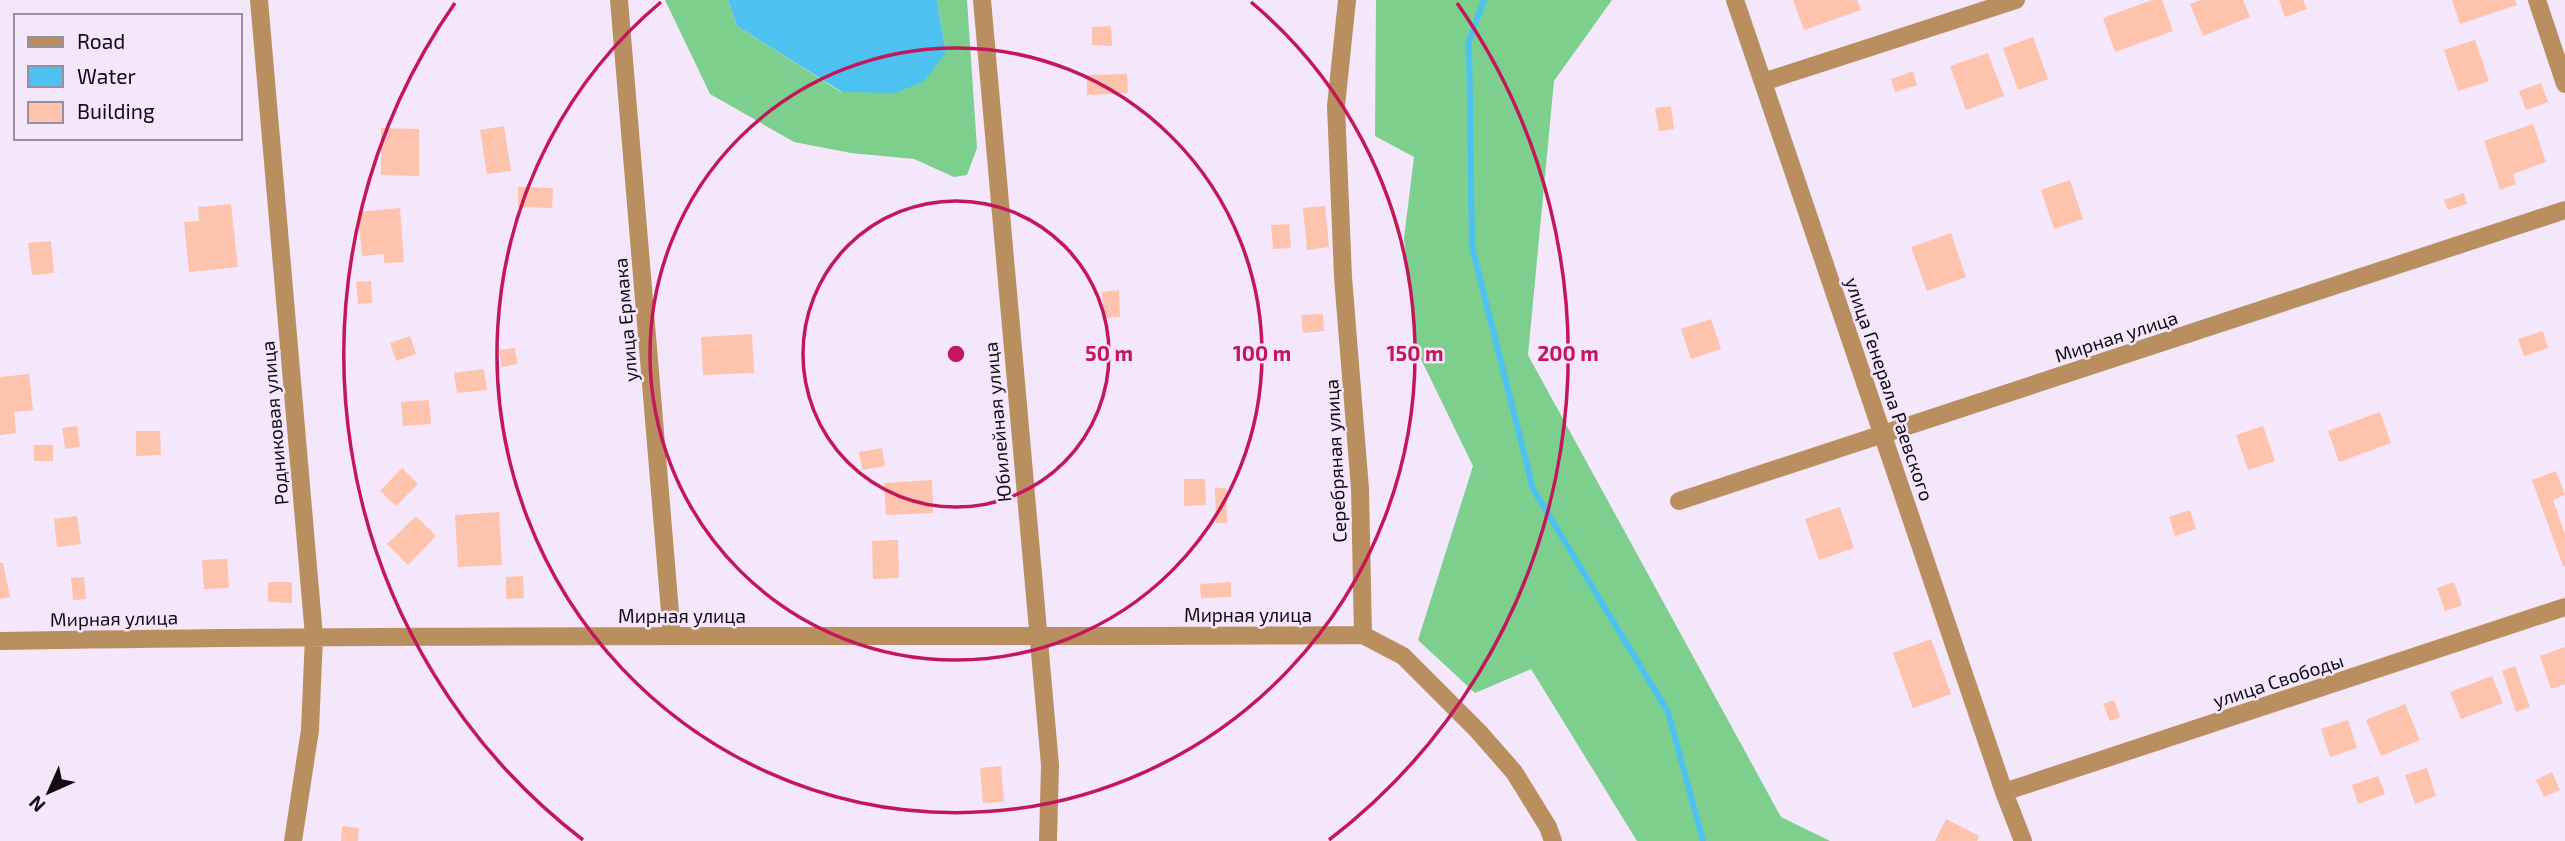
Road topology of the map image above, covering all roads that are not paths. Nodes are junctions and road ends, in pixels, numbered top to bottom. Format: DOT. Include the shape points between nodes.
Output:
graph roads {
  1 [pos="259,0"];
  2 [pos="619,0"];
  3 [pos="982,0"];
  4 [pos="1347,0"];
  5 [pos="1735,0"];
  6 [pos="2016,0"];
  7 [pos="2537,0"];
  8 [pos="1763,82"];
  9 [pos="2565,85"];
  10 [pos="2565,210"];
  11 [pos="1883,435"];
  12 [pos="1679,501"];
  13 [pos="2565,607"];
  14 [pos="1363,635"];
  15 [pos="314,636"];
  16 [pos="672,636"];
  17 [pos="1037,637"];
  18 [pos="0,641"];
  19 [pos="2004,792"];
  20 [pos="293,841"];
  21 [pos="1048,841"];
  22 [pos="1553,841"];
  23 [pos="2022,841"];
  1 -- 15 [label="street, Родниковая улица"];
  2 -- 16 [label="street, улица Ермака"];
  3 -- 17 [label="street, Юбилейная улица"];
  4 -- 14 [label="street, Серебряная улица" via="1336,106 1343,277 1360,489"];
  5 -- 8 [label="street, улица Генерала Раевского"];
  6 -- 8 [label="street"];
  7 -- 9 [label="street"];
  8 -- 11 [label="street, улица Генерала Раевского"];
  10 -- 11 [label="street, Мирная улица"];
  11 -- 12 [label="street, Мирная улица"];
  11 -- 19 [label="street, улица Генерала Раевского"];
  13 -- 19 [label="street, улица Свободы"];
  14 -- 17 [label="street, Мирная улица"];
  14 -- 22 [label="street" via="1403,656 1478,731 1514,772"];
  15 -- 16 [label="street, Мирная улица"];
  15 -- 18 [label="street, Мирная улица"];
  15 -- 20 [label="street, Родниковая улица" via="310,730"];
  16 -- 17 [label="street, Мирная улица"];
  17 -- 21 [label="street, Юбилейная улица" via="1050,765"];
  19 -- 23 [label="street, улица Генерала Раевского"];
}
